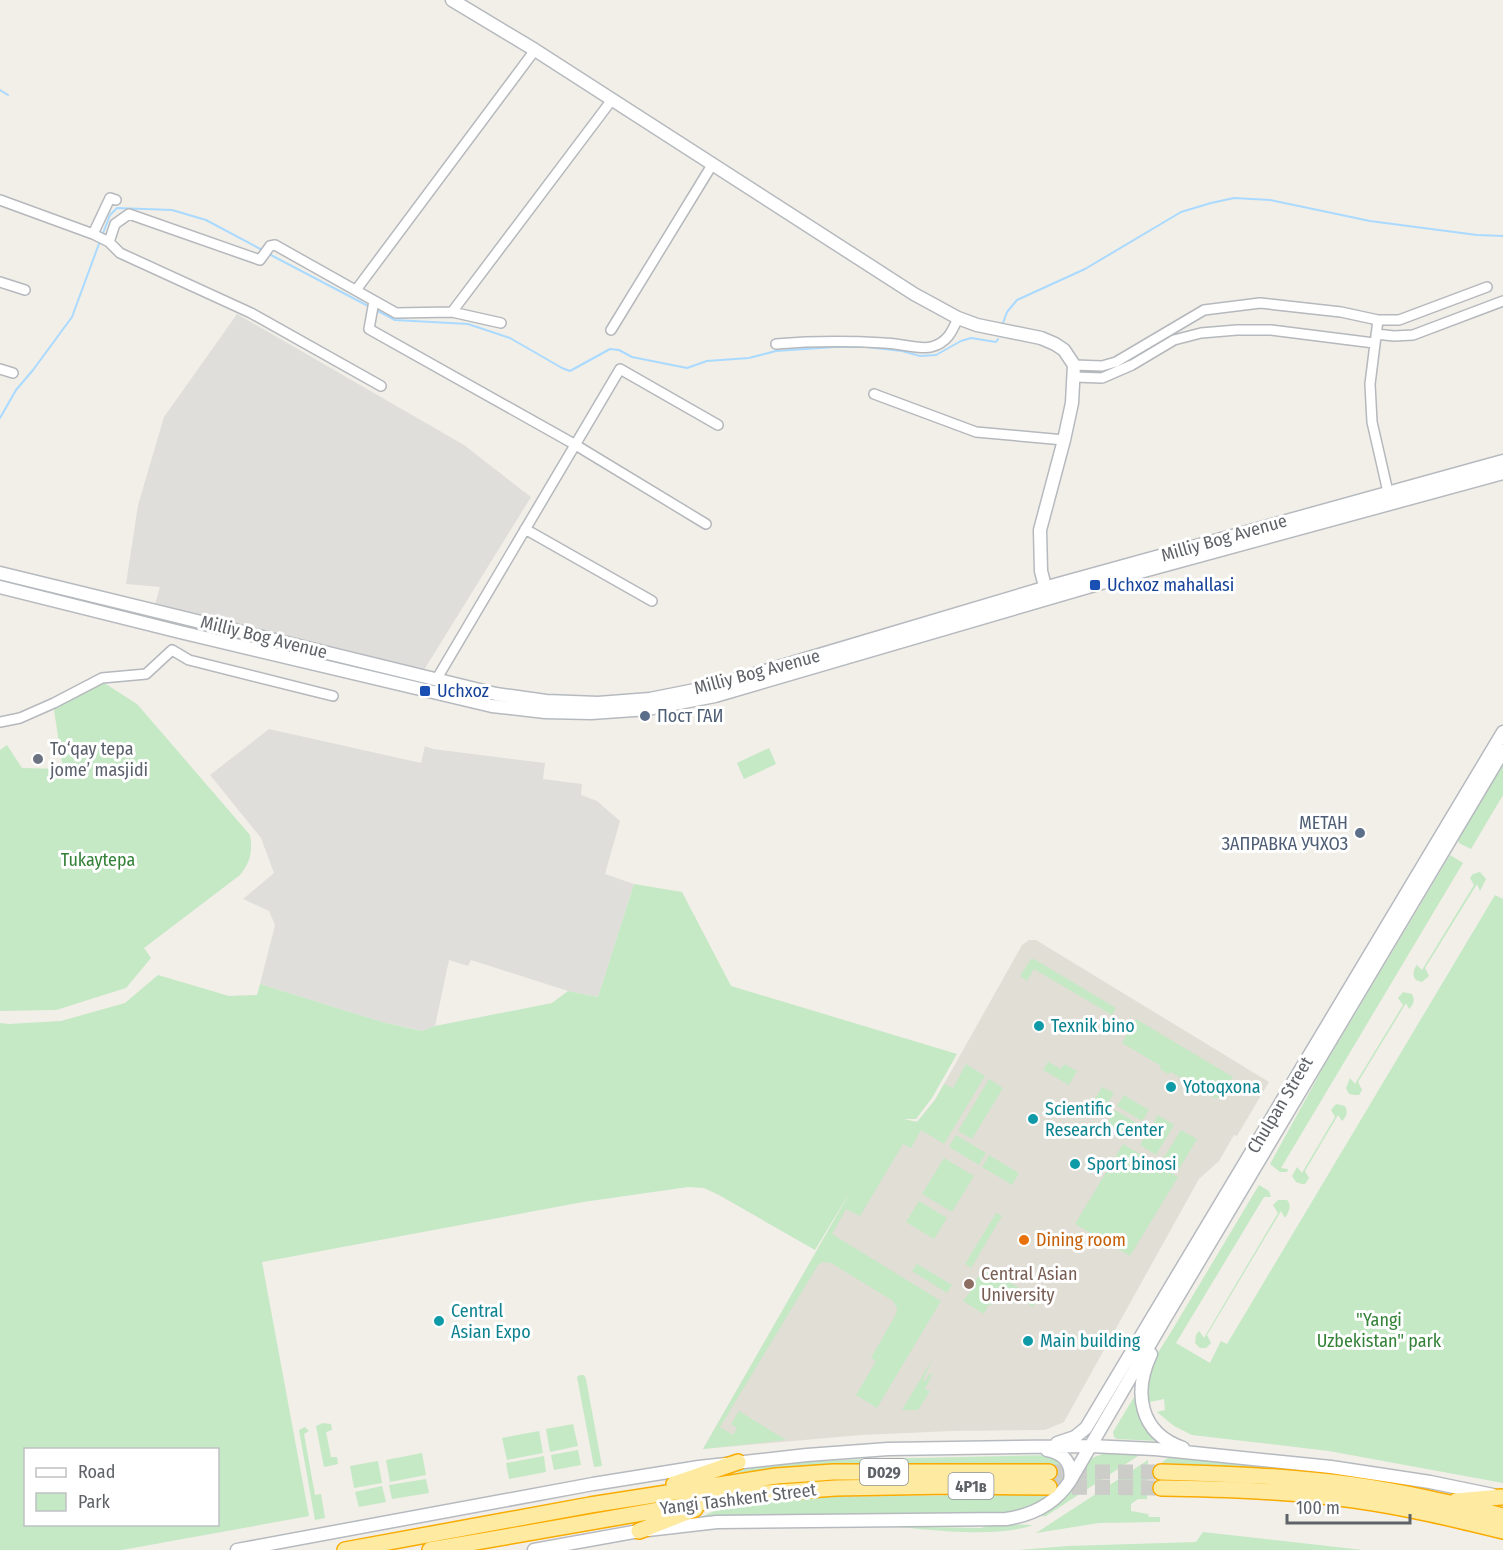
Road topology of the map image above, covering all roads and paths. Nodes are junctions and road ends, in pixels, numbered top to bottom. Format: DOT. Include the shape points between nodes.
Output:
graph roads {
  1 [pos="452,0"];
  2 [pos="534,51"];
  3 [pos="611,101"];
  4 [pos="712,165"];
  5 [pos="0,200"];
  6 [pos="116,200"];
  7 [pos="93,234"];
  8 [pos="109,242"];
  9 [pos="0,282"];
  10 [pos="1487,287"];
  11 [pos="25,290"];
  12 [pos="356,290"];
  13 [pos="1503,301"];
  14 [pos="373,306"];
  15 [pos="452,312"];
  16 [pos="958,318"];
  17 [pos="1378,320"];
  18 [pos="501,323"];
  19 [pos="611,330"];
  20 [pos="1375,339"];
  21 [pos="776,344"];
  22 [pos="0,369"];
  23 [pos="1075,371"];
  24 [pos="13,373"];
  25 [pos="381,386"];
  26 [pos="874,394"];
  27 [pos="718,425"];
  28 [pos="1065,440"];
  29 [pos="574,444"];
  30 [pos="1503,461"];
  31 [pos="1503,473"];
  32 [pos="1388,492"];
  33 [pos="706,525"];
  34 [pos="1282,527"];
  35 [pos="525,529"];
  36 [pos="0,573"];
  37 [pos="0,586"];
  38 [pos="1046,593"];
  39 [pos="652,601"];
  40 [pos="180,632"];
  41 [pos="308,648"];
  42 [pos="172,650"];
  43 [pos="305,662"];
  44 [pos="436,680"];
  45 [pos="333,696"];
  46 [pos="0,722"];
  47 [pos="1503,732"];
  48 [pos="1503,751"];
  49 [pos="1186,1283"];
  50 [pos="1090,1446"];
  51 [pos="1034,1447"];
  52 [pos="1210,1454"];
  53 [pos="738,1462"];
  54 [pos="1049,1479"];
  55 [pos="1070,1481"];
  56 [pos="894,1486"];
  57 [pos="721,1491"];
  58 [pos="1502,1497"];
  59 [pos="634,1498"];
  60 [pos="1444,1502"];
  61 [pos="1503,1516"];
  62 [pos="639,1531"];
  63 [pos="1503,1531"];
  64 [pos="237,1550"];
  65 [pos="345,1550"];
  66 [pos="430,1550"];
  67 [pos="534,1550"];
  1 -- 2 [label="main road"];
  2 -- 3 [label="main road"];
  2 -- 12 [label="street"];
  3 -- 4 [label="main road"];
  3 -- 15 [label="street"];
  4 -- 16 [label="main road"];
  4 -- 19 [label="street"];
  5 -- 7 [label="street"];
  6 -- 7 [label="street" via="110,198"];
  7 -- 8 [label="street"];
  8 -- 12 [label="street" via="115,224 129,214 260,260 275,245"];
  8 -- 25 [label="street" via="120,253 251,313"];
  9 -- 11 [label="street"];
  10 -- 17 [label="street" via="1399,320"];
  12 -- 14 [label="street"];
  13 -- 20 [label="street" via="1413,335"];
  14 -- 15 [label="street" via="396,313"];
  14 -- 29 [label="street" via="369,329"];
  15 -- 18 [label="street"];
  16 -- 21 [label="street" via="950,336 933,347 856,341"];
  16 -- 23 [label="main road" via="1055,344 1064,350"];
  17 -- 20 [label="street"];
  17 -- 23 [label="street" via="1260,303 1204,310 1116,362"];
  20 -- 23 [label="street" via="1271,330 1201,333 1174,340 1102,378"];
  20 -- 32 [label="street" via="1370,384 1372,422"];
  22 -- 24 [label="street"];
  23 -- 28 [label="main road"];
  26 -- 28 [label="street" via="976,432"];
  27 -- 29 [label="street" via="620,369"];
  28 -- 38 [label="main road" via="1040,530"];
  29 -- 33 [label="street"];
  29 -- 35 [label="street"];
  30 -- 32 [label="main road, Milliy Bog Avenue"];
  31 -- 34 [label="main road, Milliy Bog Avenue"];
  32 -- 34 [label="main road, Milliy Bog Avenue"];
  34 -- 38 [label="main road, Milliy Bog Avenue"];
  35 -- 39 [label="street"];
  35 -- 44 [label="street"];
  36 -- 41 [label="main road, Milliy Bog Avenue"];
  37 -- 40 [label="main road, Milliy Bog Avenue"];
  38 -- 43 [label="main road, Milliy Bog Avenue" via="733,691 627,711 545,712 492,706"];
  38 -- 44 [label="main road, Milliy Bog Avenue" via="666,696 598,702 546,701"];
  40 -- 42 [label="street"];
  40 -- 43 [label="main road, Milliy Bog Avenue"];
  41 -- 43 [label="main road"];
  41 -- 44 [label="main road, Milliy Bog Avenue"];
  42 -- 45 [label="street" via="189,660"];
  42 -- 46 [label="street" via="146,674 102,678 54,704"];
  47 -- 51 [label="main road, Chulpan Street" via="1086,1428 1068,1440"];
  48 -- 49 [label="main road, Chulpan Street"];
  49 -- 50 [label="main road, Chulpan Street"];
  49 -- 52 [label="main road" via="1145,1369 1142,1402 1149,1424 1162,1438 1182,1448"];
  50 -- 51 [label="main road"];
  50 -- 52 [label="main road"];
  50 -- 55 [label="main road, Chulpan Street"];
  51 -- 53 [label="main road" via="888,1449"];
  51 -- 55 [label="main road" via="1063,1456 1070,1468"];
  52 -- 58 [label="main road" via="1382,1474"];
  53 -- 59 [label="highway"];
  53 -- 64 [label="main road" via="593,1484"];
  54 -- 56 [label="highway, Yangi Tashkent Street / 4Р1в"];
  54 -- 57 [label="highway, Yangi Tashkent Street / D029" via="833,1472 776,1476"];
  55 -- 62 [label="main road, Chulpan Street" via="1044,1506 1006,1519 750,1521"];
  56 -- 57 [label="highway, Yangi Tashkent Street / D029"];
  57 -- 59 [label="highway"];
  57 -- 62 [label="highway"];
  57 -- 66 [label="highway, Yangi Tashkent Street / D029"];
  58 -- 60 [label="highway"];
  59 -- 65 [label="highway, Yangi Tashkent Street"];
  60 -- 61 [label="highway"];
  60 -- 63 [label="highway" via="1381,1489 1256,1475 1161,1480 1342,1499"];
  62 -- 67 [label="main road, Chulpan Street"];
}
